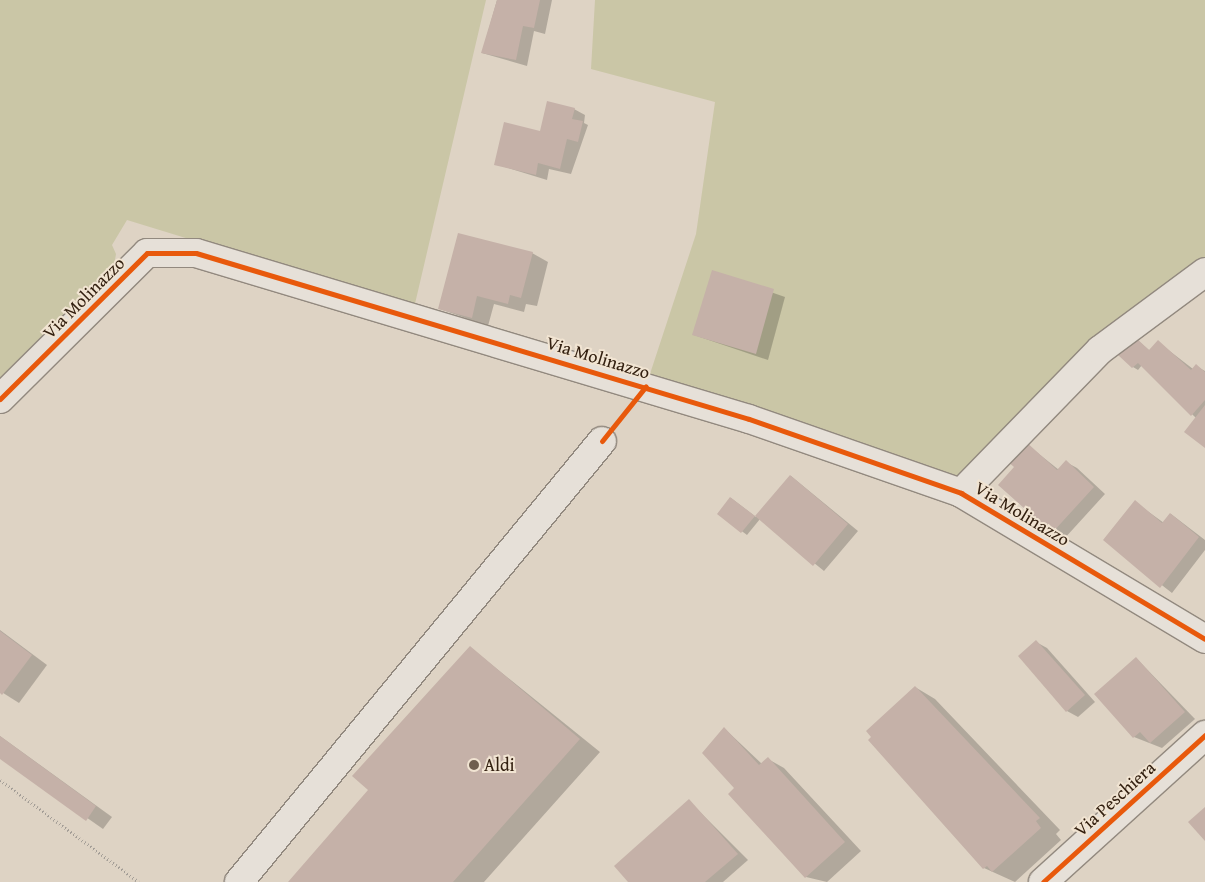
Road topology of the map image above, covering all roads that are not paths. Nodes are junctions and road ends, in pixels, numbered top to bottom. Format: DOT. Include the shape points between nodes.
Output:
graph roads {
  1 [pos="1205,272"];
  2 [pos="0,399"];
  3 [pos="602,440"];
  4 [pos="961,493"];
  5 [pos="1205,639"];
  6 [pos="1205,736"];
  7 [pos="239,882"];
  8 [pos="1043,882"];
  1 -- 4 [label="street" via="1100,350"];
  2 -- 4 [label="street, Via Molinazzo" via="147,253 173,251 205,256 655,389"];
  3 -- 7 [label="street"];
  4 -- 5 [label="street, Via Molinazzo"];
  6 -- 8 [label="street, Via Peschiera"];
}
